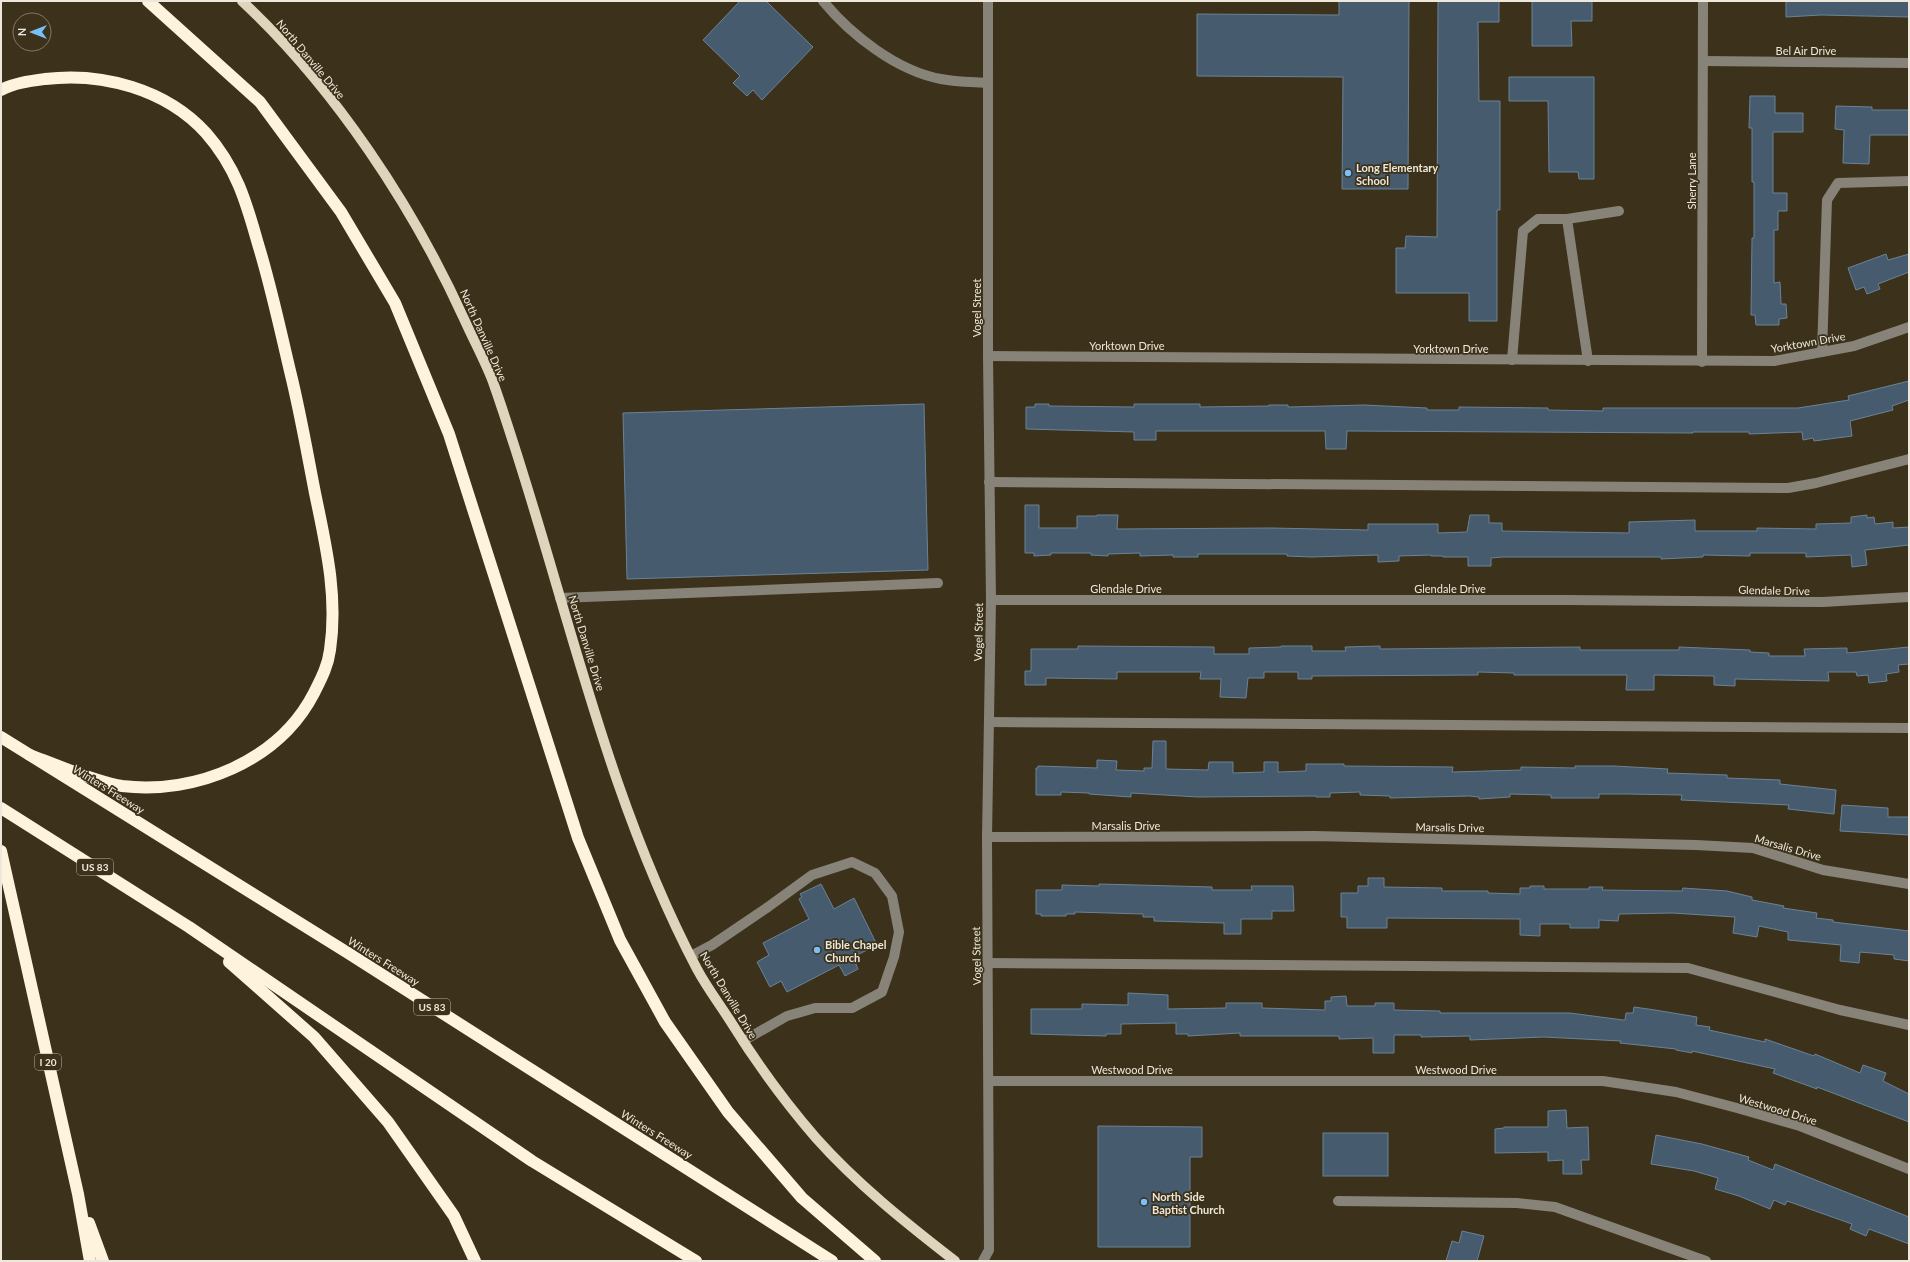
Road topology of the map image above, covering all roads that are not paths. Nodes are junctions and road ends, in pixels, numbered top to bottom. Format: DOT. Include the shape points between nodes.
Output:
graph roads {
  1 [pos="148,1"];
  2 [pos="242,1"];
  3 [pos="823,1"];
  4 [pos="988,1"];
  5 [pos="1703,1"];
  6 [pos="1703,61"];
  7 [pos="1909,63"];
  8 [pos="987,83"];
  9 [pos="1,90"];
  10 [pos="1909,182"];
  11 [pos="1619,211"];
  12 [pos="1567,219"];
  13 [pos="1909,327"];
  14 [pos="1822,352"];
  15 [pos="988,356"];
  16 [pos="1512,360"];
  17 [pos="1588,361"];
  18 [pos="1702,362"];
  19 [pos="1909,459"];
  20 [pos="989,482"];
  21 [pos="938,583"];
  22 [pos="1909,597"];
  23 [pos="560,598"];
  24 [pos="991,600"];
  25 [pos="989,722"];
  26 [pos="1909,728"];
  27 [pos="1,736"];
  28 [pos="30,755"];
  29 [pos="1,808"];
  30 [pos="987,837"];
  31 [pos="1,850"];
  32 [pos="1909,884"];
  33 [pos="189,927"];
  34 [pos="691,956"];
  35 [pos="988,963"];
  36 [pos="1909,1025"];
  37 [pos="742,1041"];
  38 [pos="989,1081"];
  39 [pos="1909,1169"];
  40 [pos="78,1194"];
  41 [pos="1338,1201"];
  42 [pos="90,1261"];
  43 [pos="103,1261"];
  44 [pos="475,1261"];
  45 [pos="696,1261"];
  46 [pos="832,1261"];
  47 [pos="875,1261"];
  48 [pos="955,1261"];
  49 [pos="983,1261"];
  50 [pos="1706,1261"];
  1 -- 47 [label="highway" via="260,102 341,212 396,303 449,434 578,838 620,940 665,1022 728,1112 802,1198"];
  2 -- 23 [label="main road, North Danville Drive" via="267,25 324,90 414,220 456,300 492,378"];
  3 -- 8 [label="street" via="836,17 866,42 904,67 940,79"];
  4 -- 8 [label="street, Vogel Street"];
  5 -- 6 [label="street, Sherry Lane"];
  6 -- 7 [label="street, Bel Air Drive"];
  6 -- 18 [label="street, Sherry Lane"];
  8 -- 15 [label="street, Vogel Street"];
  9 -- 28 [label="highway" via="32,81 58,78 100,79 136,88 183,112 204,131 225,157 244,192 264,262 295,393 333,594 330,652 325,672 294,722 246,764 196,781 141,788 118,785"];
  10 -- 14 [label="street" via="1838,183 1827,200"];
  11 -- 12 [label="street"];
  12 -- 16 [label="street" via="1538,219 1523,231"];
  12 -- 17 [label="street"];
  13 -- 14 [label="street, Yorktown Drive" via="1854,346"];
  14 -- 18 [label="street, Yorktown Drive" via="1774,361"];
  15 -- 16 [label="street, Yorktown Drive"];
  15 -- 20 [label="street, Vogel Street"];
  16 -- 17 [label="street, Yorktown Drive"];
  17 -- 18 [label="street, Yorktown Drive"];
  19 -- 20 [label="street" via="1788,488"];
  20 -- 24 [label="street, Vogel Street"];
  21 -- 23 [label="street"];
  22 -- 24 [label="street, Glendale Drive" via="1823,602"];
  23 -- 34 [label="main road, North Danville Drive" via="613,769 657,885"];
  24 -- 25 [label="street, Vogel Street"];
  25 -- 26 [label="street"];
  25 -- 30 [label="street, Vogel Street"];
  27 -- 28 [label="highway, Winters Freeway / US 83"];
  28 -- 46 [label="highway, Winters Freeway / US 83" via="348,953"];
  29 -- 33 [label="highway, US 83"];
  30 -- 32 [label="street, Marsalis Drive" via="1314,836 1696,845 1753,848 1823,870"];
  30 -- 35 [label="street, Vogel Street"];
  31 -- 40 [label="highway, I 20"];
  33 -- 44 [label="highway" via="314,1037 378,1111 454,1216"];
  33 -- 45 [label="highway, US 83" via="532,1161"];
  34 -- 37 [label="main road, North Danville Drive"];
  34 -- 37 [label="street" via="762,912 812,875 852,862 876,873 892,896 899,932 894,957 882,992 852,1008 816,1008 787,1016"];
  35 -- 36 [label="street" via="1688,968 1840,1010"];
  35 -- 38 [label="street, Vogel Street"];
  37 -- 48 [label="main road, North Danville Drive" via="760,1069 817,1139 875,1196"];
  38 -- 39 [label="street, Westwood Drive" via="1603,1081 1676,1092 1800,1126"];
  38 -- 49 [label="street, Vogel Street" via="989,1250"];
  40 -- 42 [label="highway, I 20"];
  40 -- 43 [label="highway"];
  41 -- 50 [label="street" via="1517,1203 1555,1207"];
}
